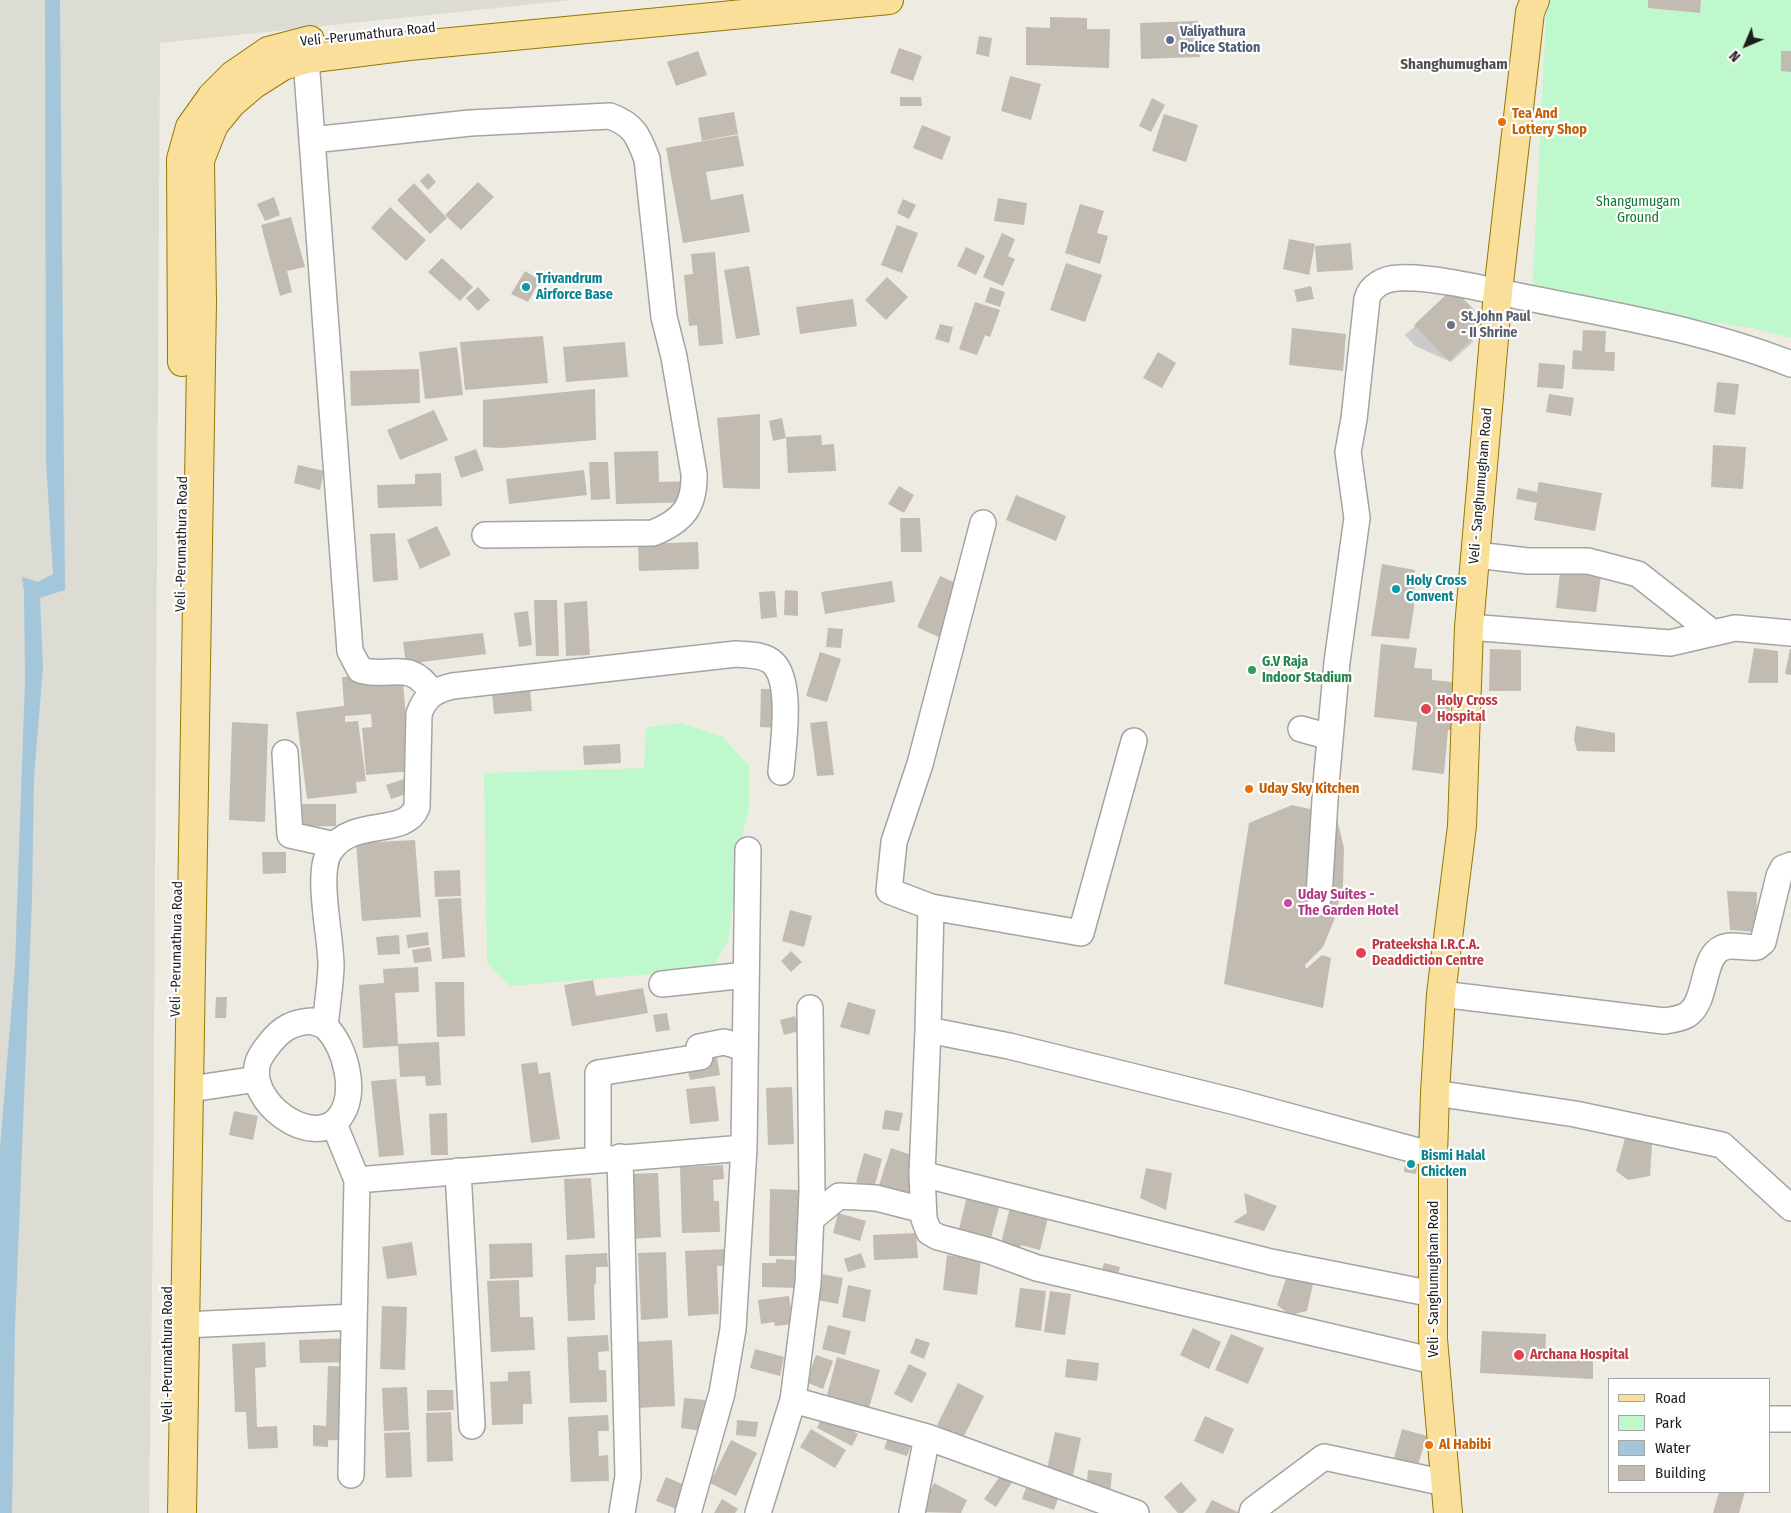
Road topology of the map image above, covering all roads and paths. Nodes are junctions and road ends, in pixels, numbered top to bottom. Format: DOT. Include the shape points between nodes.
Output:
graph roads {
  1 [pos="706,0"];
  2 [pos="889,0"];
  3 [pos="1535,0"];
  4 [pos="306,59"];
  5 [pos="312,140"];
  6 [pos="1498,292"];
  7 [pos="1791,364"];
  8 [pos="983,523"];
  9 [pos="485,535"];
  10 [pos="1476,555"];
  11 [pos="1469,627"];
  12 [pos="1713,633"];
  13 [pos="1791,633"];
  14 [pos="426,692"];
  15 [pos="1301,729"];
  16 [pos="1330,737"];
  17 [pos="1134,741"];
  18 [pos="285,753"];
  19 [pos="781,772"];
  20 [pos="335,845"];
  21 [pos="748,850"];
  22 [pos="1791,865"];
  23 [pos="1319,896"];
  24 [pos="931,907"];
  25 [pos="746,975"];
  26 [pos="662,984"];
  27 [pos="1441,994"];
  28 [pos="810,1008"];
  29 [pos="325,1026"];
  30 [pos="928,1030"];
  31 [pos="745,1048"];
  32 [pos="257,1079"];
  33 [pos="191,1089"];
  34 [pos="1435,1093"];
  35 [pos="334,1124"];
  36 [pos="744,1148"];
  37 [pos="1433,1155"];
  38 [pos="609,1158"];
  39 [pos="458,1171"];
  40 [pos="922,1174"];
  41 [pos="357,1180"];
  42 [pos="1791,1208"];
  43 [pos="924,1210"];
  44 [pos="811,1219"];
  45 [pos="1433,1294"];
  46 [pos="354,1317"];
  47 [pos="185,1325"];
  48 [pos="1434,1361"];
  49 [pos="792,1400"];
  50 [pos="1771,1419"];
  51 [pos="1791,1419"];
  52 [pos="472,1426"];
  53 [pos="927,1437"];
  54 [pos="351,1475"];
  55 [pos="1445,1483"];
  56 [pos="167,1513"];
  57 [pos="182,1513"];
  58 [pos="622,1513"];
  59 [pos="688,1513"];
  60 [pos="758,1513"];
  61 [pos="912,1513"];
  62 [pos="1136,1513"];
  63 [pos="1252,1513"];
  64 [pos="1448,1513"];
  1 -- 56 [label="main road, Veli -Perumathura Road" via="300,41 268,51 233,75 212,96 190,127 181,159 182,532"];
  2 -- 4 [label="main road" via="419,45"];
  3 -- 6 [label="main road, Veli - Sanghumugham Road" via="1530,12"];
  4 -- 5 [label="street"];
  4 -- 33 [label="main road" via="283,66 232,103 214,125 200,160 202,302 194,672"];
  5 -- 9 [label="street" via="470,123 610,116 626,122 639,137 647,159 664,317 674,357 694,490 686,510 673,525 653,533"];
  5 -- 14 [label="street" via="350,651 360,670 413,673"];
  6 -- 7 [label="street" via="1680,328"];
  6 -- 10 [label="main road, Veli - Sanghumugham Road"];
  6 -- 16 [label="street" via="1398,278 1374,286 1368,292 1348,452 1356,518"];
  8 -- 24 [label="street" via="920,764 894,842 889,891"];
  10 -- 11 [label="main road, Veli - Sanghumugham Road"];
  10 -- 12 [label="street" via="1528,561 1588,560 1638,574"];
  11 -- 12 [label="street" via="1670,643"];
  11 -- 27 [label="main road, Veli - Sanghumugham Road" via="1462,826"];
  12 -- 13 [label="street" via="1735,628"];
  14 -- 19 [label="street" via="453,686 736,654 764,657 772,662 783,684"];
  14 -- 20 [label="street" via="419,714 418,807 414,816 406,822 356,830"];
  15 -- 16 [label="street"];
  16 -- 23 [label="street"];
  17 -- 24 [label="street" via="1081,933"];
  18 -- 20 [label="street" via="290,835"];
  20 -- 29 [label="street" via="328,853 325,866 331,968"];
  21 -- 25 [label="street"];
  22 -- 27 [label="street" via="1783,868 1779,876 1762,942 1757,947 1720,948 1712,960 1696,1006 1679,1019 1664,1021"];
  24 -- 30 [label="street"];
  25 -- 26 [label="street"];
  25 -- 31 [label="street"];
  27 -- 34 [label="main road, Veli - Sanghumugham Road"];
  28 -- 44 [label="street"];
  29 -- 32 [label="street" via="312,1021 297,1022 280,1031 258,1062"];
  29 -- 35 [label="street" via="339,1046 349,1097 344,1112"];
  30 -- 37 [label="street" via="1009,1046 1227,1099"];
  30 -- 40 [label="street"];
  31 -- 36 [label="street"];
  31 -- 38 [label="street" via="724,1042 699,1047 700,1056 598,1072"];
  32 -- 33 [label="street"];
  32 -- 35 [label="street" via="264,1099 276,1112 297,1125 316,1129"];
  33 -- 47 [label="main road"];
  34 -- 37 [label="main road, Veli - Sanghumugham Road"];
  34 -- 42 [label="street" via="1575,1114 1722,1144"];
  35 -- 41 [label="street"];
  36 -- 38 [label="street"];
  36 -- 59 [label="street" via="733,1329 722,1393"];
  37 -- 45 [label="main road, Veli - Sanghumugham Road"];
  38 -- 39 [label="street"];
  38 -- 58 [label="street" via="628,1476"];
  39 -- 41 [label="street"];
  39 -- 52 [label="street"];
  40 -- 43 [label="street"];
  40 -- 45 [label="street" via="1271,1262"];
  41 -- 46 [label="street"];
  43 -- 44 [label="street" via="876,1198 839,1196"];
  43 -- 48 [label="street" via="929,1232 938,1237 1037,1268"];
  44 -- 49 [label="street" via="808,1283"];
  45 -- 48 [label="main road, Veli - Sanghumugham Road"];
  46 -- 47 [label="street"];
  46 -- 54 [label="street"];
  47 -- 57 [label="main road"];
  48 -- 55 [label="main road, Veli - Sanghumugham Road"];
  49 -- 53 [label="street"];
  49 -- 60 [label="street"];
  50 -- 51 [label="street"];
  53 -- 61 [label="street"];
  53 -- 62 [label="street"];
  55 -- 63 [label="street" via="1324,1457"];
  55 -- 64 [label="main road, Veli - Sanghumugham Road"];
}
